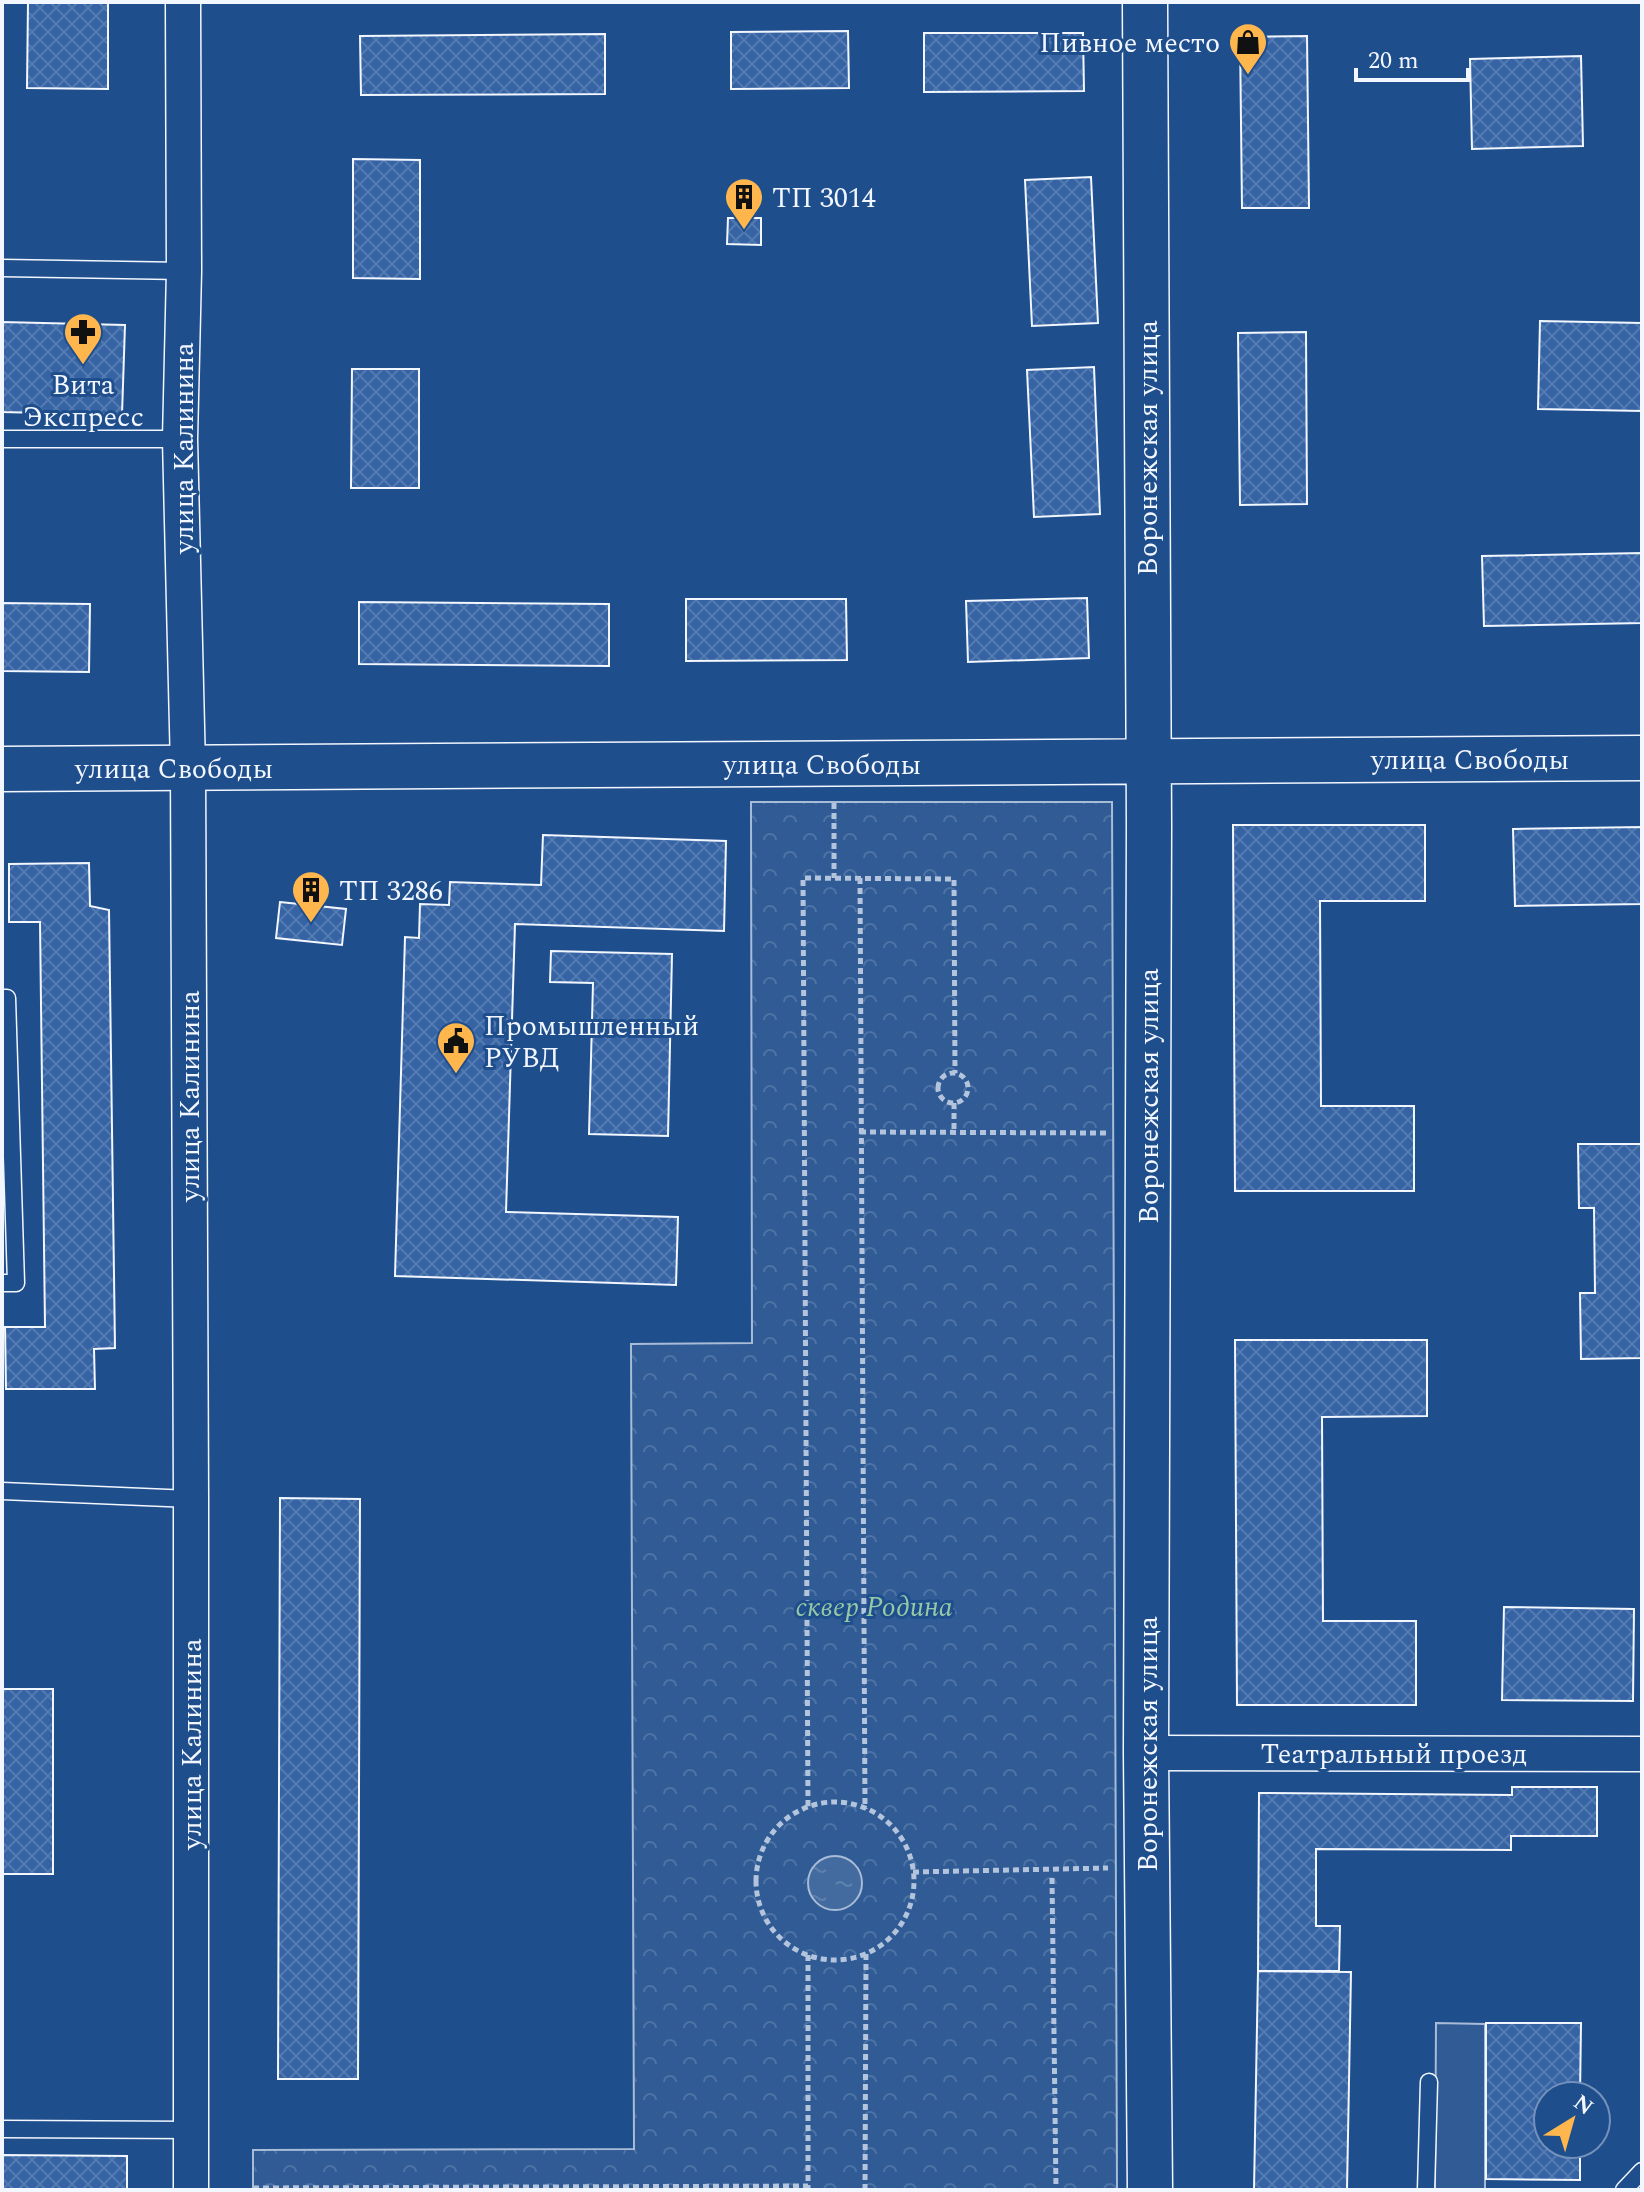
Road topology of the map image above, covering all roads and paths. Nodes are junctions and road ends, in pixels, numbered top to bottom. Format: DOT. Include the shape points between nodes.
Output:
graph roads {
  1 [pos="183,2"];
  2 [pos="1145,2"];
  3 [pos="2,268"];
  4 [pos="184,271"];
  5 [pos="2,439"];
  6 [pos="180,439"];
  7 [pos="1642,758"];
  8 [pos="1148,762"];
  9 [pos="188,768"];
  10 [pos="2,769"];
  11 [pos="834,800"];
  12 [pos="834,878"];
  13 [pos="860,878"];
  14 [pos="2,998"];
  15 [pos="955,1073"];
  16 [pos="954,1103"];
  17 [pos="860,1132"];
  18 [pos="954,1133"];
  19 [pos="1119,1133"];
  20 [pos="2,1283"];
  21 [pos="2,1491"];
  22 [pos="191,1499"];
  23 [pos="1146,1753"];
  24 [pos="1642,1754"];
  25 [pos="808,1806"];
  26 [pos="865,1809"];
  27 [pos="1116,1868"];
  28 [pos="913,1872"];
  29 [pos="1052,1878"];
  30 [pos="866,1954"];
  31 [pos="808,1955"];
  32 [pos="1429,2082"];
  33 [pos="2,2129"];
  34 [pos="192,2130"];
  35 [pos="1642,2171"];
  36 [pos="253,2188"];
  37 [pos="808,2188"];
  38 [pos="191,2190"];
  39 [pos="865,2190"];
  40 [pos="1056,2190"];
  41 [pos="1150,2190"];
  42 [pos="1426,2190"];
  43 [pos="1624,2190"];
  1 -- 4 [label="street, улица Калинина"];
  2 -- 8 [label="street, Воронежская улица"];
  3 -- 4 [label="lane"];
  4 -- 6 [label="street, улица Калинина"];
  5 -- 6 [label="lane"];
  6 -- 9 [label="street, улица Калинина"];
  7 -- 8 [label="street, улица Свободы"];
  8 -- 9 [label="street, улица Свободы"];
  8 -- 23 [label="street, Воронежская улица"];
  9 -- 10 [label="street, улица Свободы"];
  9 -- 22 [label="street, улица Калинина"];
  11 -- 12 [label="path"];
  12 -- 13 [label="path"];
  12 -- 25 [label="path" via="803,878"];
  13 -- 15 [label="path" via="954,879"];
  13 -- 17 [label="path"];
  14 -- 20 [label="lane" via="7,998 16,1283"];
  15 -- 16 [label="path" via="966,1079 968,1089 964,1099"];
  15 -- 16 [label="path" via="942,1077 938,1086 939,1095"];
  16 -- 18 [label="path"];
  17 -- 18 [label="path"];
  17 -- 26 [label="path"];
  18 -- 19 [label="path"];
  21 -- 22 [label="lane"];
  22 -- 34 [label="street, улица Калинина"];
  23 -- 24 [label="street, Театральный проезд"];
  23 -- 41 [label="street, Воронежская улица"];
  25 -- 26 [label="path" via="830,1801"];
  25 -- 31 [label="path" via="780,1822 765,1842 756,1890 763,1915 777,1935"];
  26 -- 28 [label="path" via="883,1817 901,1837"];
  27 -- 28 [label="path"];
  28 -- 30 [label="path" via="906,1917 889,1939"];
  29 -- 40 [label="path"];
  30 -- 31 [label="path" via="845,1960"];
  30 -- 39 [label="path"];
  31 -- 37 [label="path"];
  32 -- 42 [label="lane"];
  33 -- 34 [label="lane"];
  34 -- 38 [label="street, улица Калинина"];
  35 -- 43 [label="lane"];
  36 -- 37 [label="path"];
}
